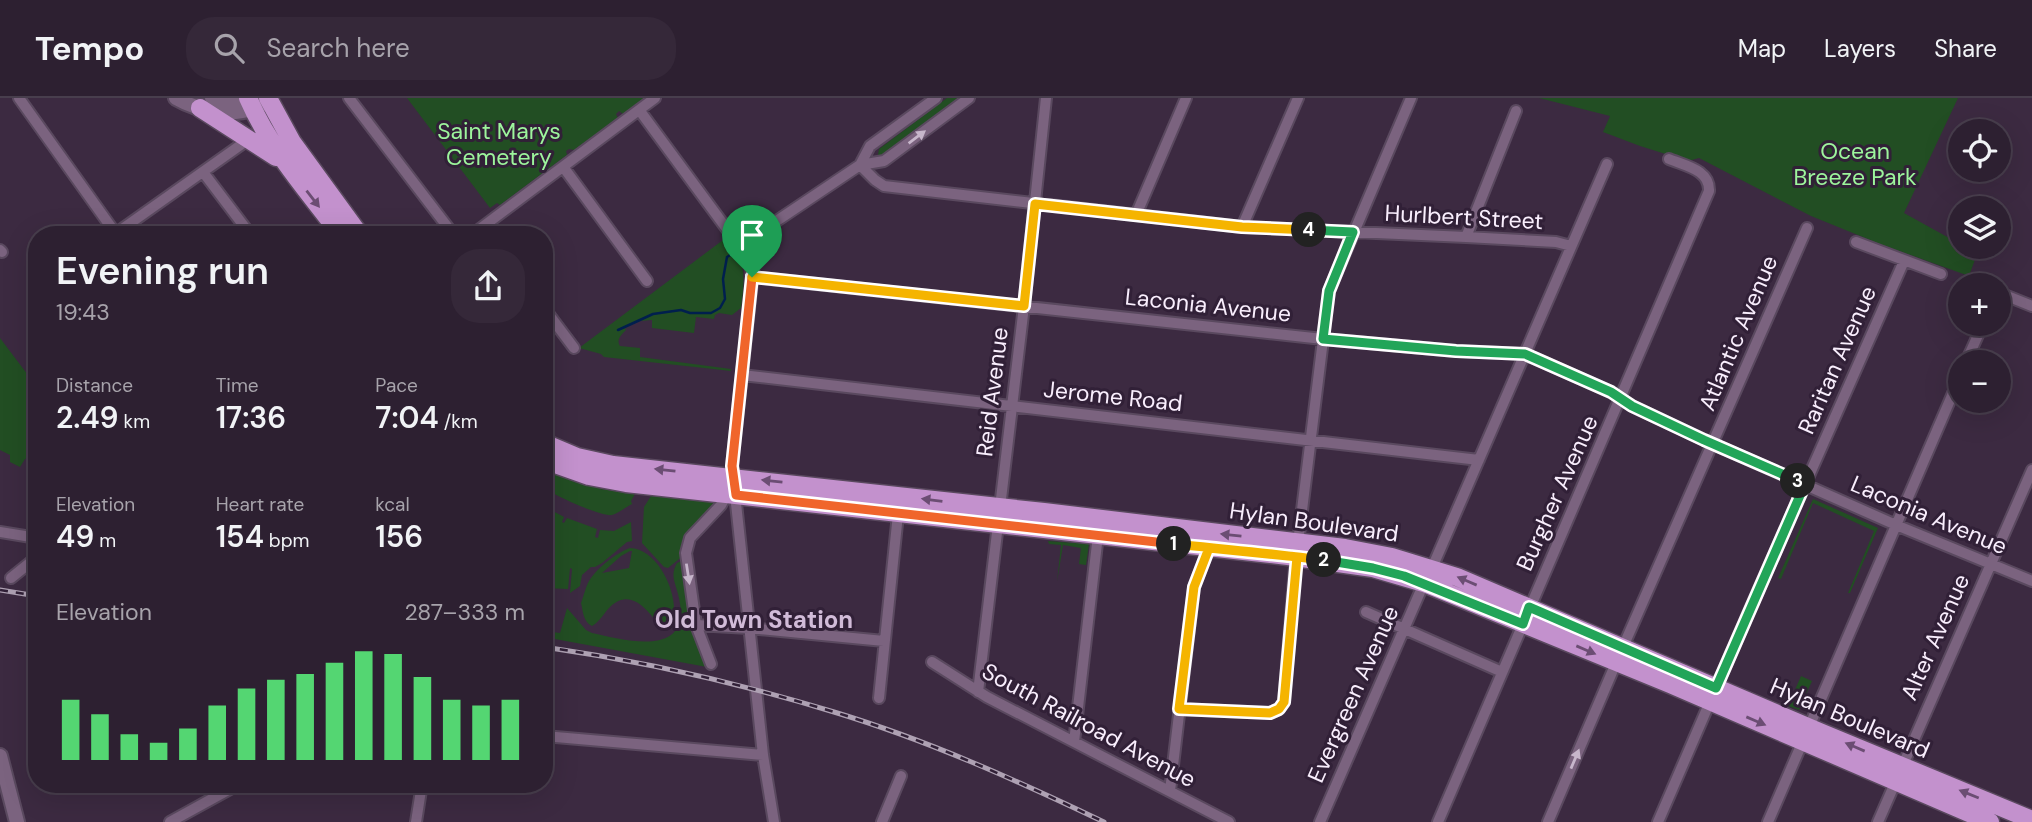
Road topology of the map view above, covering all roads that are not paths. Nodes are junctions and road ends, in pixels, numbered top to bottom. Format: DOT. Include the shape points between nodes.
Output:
graph roads {
  1 [pos="19,98"];
  2 [pos="176,98"];
  3 [pos="349,98"];
  4 [pos="656,98"];
  5 [pos="936,98"];
  6 [pos="969,98"];
  7 [pos="1046,98"];
  8 [pos="1185,98"];
  9 [pos="1298,98"];
  10 [pos="1411,98"];
  11 [pos="260,101"];
  12 [pos="206,103"];
  13 [pos="640,111"];
  14 [pos="1516,111"];
  15 [pos="248,138"];
  16 [pos="1669,159"];
  17 [pos="285,163"];
  18 [pos="1607,164"];
  19 [pos="860,165"];
  20 [pos="564,168"];
  21 [pos="203,172"];
  22 [pos="1035,204"];
  23 [pos="1136,215"];
  24 [pos="110,226"];
  25 [pos="127,226"];
  26 [pos="244,226"];
  27 [pos="334,226"];
  28 [pos="353,226"];
  29 [pos="447,226"];
  30 [pos="491,226"];
  31 [pos="1242,227"];
  32 [pos="1807,228"];
  33 [pos="1353,232"];
  34 [pos="1466,237"];
  35 [pos="1856,242"];
  36 [pos="1571,246"];
  37 [pos="741,248"];
  38 [pos="1904,261"];
  39 [pos="1941,274"];
  40 [pos="752,277"];
  41 [pos="647,281"];
  42 [pos="2011,298"];
  43 [pos="1024,306"];
  44 [pos="2032,306"];
  45 [pos="553,320"];
  46 [pos="1323,339"];
  47 [pos="574,348"];
  48 [pos="1525,354"];
  49 [pos="742,375"];
  50 [pos="1621,399"];
  51 [pos="1013,405"];
  52 [pos="1948,405"];
  53 [pos="1311,439"];
  54 [pos="1713,444"];
  55 [pos="553,447"];
  56 [pos="1479,460"];
  57 [pos="553,464"];
  58 [pos="2032,470"];
  59 [pos="1805,484"];
  60 [pos="732,489"];
  61 [pos="898,514"];
  62 [pos="999,515"];
  63 [pos="1896,525"];
  64 [pos="0,532"];
  65 [pos="1098,535"];
  66 [pos="28,537"];
  67 [pos="1209,548"];
  68 [pos="1298,550"];
  69 [pos="28,564"];
  70 [pos="1991,564"];
  71 [pos="1428,575"];
  72 [pos="11,578"];
  73 [pos="2032,580"];
  74 [pos="1366,612"];
  75 [pos="1526,616"];
  76 [pos="696,625"];
  77 [pos="749,628"];
  78 [pos="1406,628"];
  79 [pos="884,641"];
  80 [pos="1620,655"];
  81 [pos="932,662"];
  82 [pos="711,664"];
  83 [pos="1503,672"];
  84 [pos="978,692"];
  85 [pos="1713,695"];
  86 [pos="879,698"];
  87 [pos="1179,709"];
  88 [pos="1805,734"];
  89 [pos="553,737"];
  90 [pos="1074,742"];
  91 [pos="763,755"];
  92 [pos="0,756"];
  93 [pos="1898,773"];
  94 [pos="901,776"];
  95 [pos="1170,791"];
  96 [pos="223,793"];
  97 [pos="421,793"];
  98 [pos="2032,820"];
  99 [pos="887,821"];
  100 [pos="17,822"];
  101 [pos="170,822"];
  102 [pos="416,822"];
  103 [pos="775,822"];
  104 [pos="1229,822"];
  105 [pos="1320,822"];
  106 [pos="1438,822"];
  107 [pos="1548,822"];
  108 [pos="1658,822"];
  109 [pos="1768,822"];
  110 [pos="1878,822"];
  111 [pos="1990,822"];
  1 -- 24 [label="street"];
  2 -- 12 [label="street"];
  3 -- 29 [label="street"];
  4 -- 13 [label="street"];
  5 -- 19 [label="street" via="870,146"];
  19 -- 6 [label="street, one-way" via="884,161"];
  7 -- 22 [label="street, Reid Avenue"];
  8 -- 23 [label="street"];
  9 -- 31 [label="street"];
  10 -- 33 [label="street"];
  11 -- 12 [label="street" via="234,112"];
  11 -- 17 [label="main road" via="268,137"];
  11 -- 28 [label="main road"];
  12 -- 15 [label="main road"];
  13 -- 20 [label="street"];
  13 -- 37 [label="street"];
  14 -- 34 [label="street"];
  15 -- 17 [label="main road"];
  15 -- 21 [label="street"];
  16 -- 50 [label="street, Burgher Avenue" via="1702,173 1709,180 1710,191"];
  17 -- 27 [label="main road, one-way"];
  18 -- 36 [label="street, Evergreen Avenue"];
  19 -- 22 [label="street, Hurlbert Street" via="877,182 890,187"];
  19 -- 37 [label="street"];
  20 -- 30 [label="street"];
  20 -- 41 [label="street"];
  21 -- 25 [label="street"];
  21 -- 26 [label="street"];
  22 -- 23 [label="street, Hurlbert Street"];
  22 -- 43 [label="street, Reid Avenue"];
  23 -- 31 [label="street, Hurlbert Street"];
  31 -- 33 [label="street, Hurlbert Street"];
  32 -- 54 [label="street, Atlantic Avenue"];
  33 -- 34 [label="street, Hurlbert Street"];
  33 -- 46 [label="street" via="1329,291"];
  34 -- 36 [label="street, Hurlbert Street"];
  35 -- 38 [label="street"];
  36 -- 48 [label="street, Evergreen Avenue"];
  37 -- 40 [label="street"];
  38 -- 39 [label="street"];
  38 -- 59 [label="street, Raritan Avenue"];
  40 -- 43 [label="street, Laconia Avenue"];
  40 -- 49 [label="street"];
  42 -- 44 [label="street"];
  43 -- 46 [label="street, Laconia Avenue"];
  43 -- 51 [label="street, Reid Avenue"];
  45 -- 47 [label="street"];
  46 -- 48 [label="street, Laconia Avenue"];
  46 -- 53 [label="street"];
  48 -- 50 [label="street, Laconia Avenue"];
  48 -- 56 [label="street, Evergreen Avenue"];
  49 -- 51 [label="street, Jerome Road"];
  49 -- 60 [label="street"];
  50 -- 54 [label="street, Laconia Avenue"];
  50 -- 75 [label="street, Burgher Avenue"];
  51 -- 53 [label="street, Jerome Road"];
  51 -- 62 [label="street, Reid Avenue"];
  52 -- 63 [label="street"];
  53 -- 56 [label="street, Jerome Road"];
  53 -- 68 [label="street"];
  54 -- 59 [label="street, Laconia Avenue"];
  54 -- 80 [label="street, Atlantic Avenue"];
  60 -- 55 [label="main road, Hylan Boulevard, one-way" via="604,463"];
  56 -- 71 [label="street, Evergreen Avenue"];
  57 -- 60 [label="main road, Hylan Boulevard" via="600,479"];
  58 -- 70 [label="street, Alter Avenue"];
  59 -- 63 [label="street, Laconia Avenue"];
  59 -- 85 [label="street, Raritan Avenue"];
  60 -- 61 [label="main road, Hylan Boulevard"];
  62 -- 60 [label="main road, Hylan Boulevard, one-way"];
  60 -- 76 [label="street, one-way" via="687,545"];
  60 -- 77 [label="street"];
  61 -- 62 [label="main road, Hylan Boulevard"];
  61 -- 79 [label="street"];
  62 -- 65 [label="main road, Hylan Boulevard"];
  68 -- 62 [label="main road, Hylan Boulevard, one-way"];
  62 -- 84 [label="street, Reid Avenue"];
  63 -- 70 [label="street, Laconia Avenue"];
  63 -- 88 [label="street"];
  64 -- 66 [label="street"];
  65 -- 67 [label="main road, Hylan Boulevard"];
  65 -- 90 [label="street"];
  67 -- 68 [label="main road, Hylan Boulevard"];
  67 -- 87 [label="street" via="1194,587"];
  68 -- 71 [label="main road, Hylan Boulevard" via="1361,550"];
  68 -- 87 [label="street" via="1282,706 1270,713"];
  69 -- 72 [label="street"];
  70 -- 73 [label="street, Laconia Avenue"];
  70 -- 93 [label="street, Alter Avenue"];
  71 -- 75 [label="main road, Hylan Boulevard"];
  71 -- 78 [label="street, Evergreen Avenue"];
  74 -- 78 [label="street"];
  75 -- 80 [label="main road, Hylan Boulevard"];
  75 -- 83 [label="street, Burgher Avenue"];
  76 -- 77 [label="street"];
  76 -- 82 [label="street"];
  77 -- 79 [label="street"];
  77 -- 91 [label="street"];
  78 -- 83 [label="street"];
  78 -- 105 [label="street, Evergreen Avenue"];
  79 -- 86 [label="street"];
  80 -- 85 [label="main road, Hylan Boulevard"];
  107 -- 80 [label="street, Atlantic Avenue, one-way"];
  81 -- 84 [label="street, South Railroad Avenue"];
  83 -- 106 [label="street, Burgher Avenue"];
  84 -- 90 [label="street, South Railroad Avenue"];
  85 -- 88 [label="main road, Hylan Boulevard"];
  85 -- 108 [label="street, Raritan Avenue"];
  87 -- 95 [label="street"];
  88 -- 93 [label="main road, Hylan Boulevard"];
  88 -- 109 [label="street"];
  89 -- 91 [label="street"];
  90 -- 95 [label="street, South Railroad Avenue"];
  91 -- 103 [label="street"];
  92 -- 100 [label="street"];
  98 -- 93 [label="main road, Hylan Boulevard, one-way"];
  93 -- 110 [label="street, Alter Avenue"];
  93 -- 111 [label="main road, Hylan Boulevard"];
  94 -- 99 [label="street"];
  95 -- 104 [label="street, South Railroad Avenue"];
  96 -- 101 [label="street"];
  97 -- 102 [label="street"];
}
